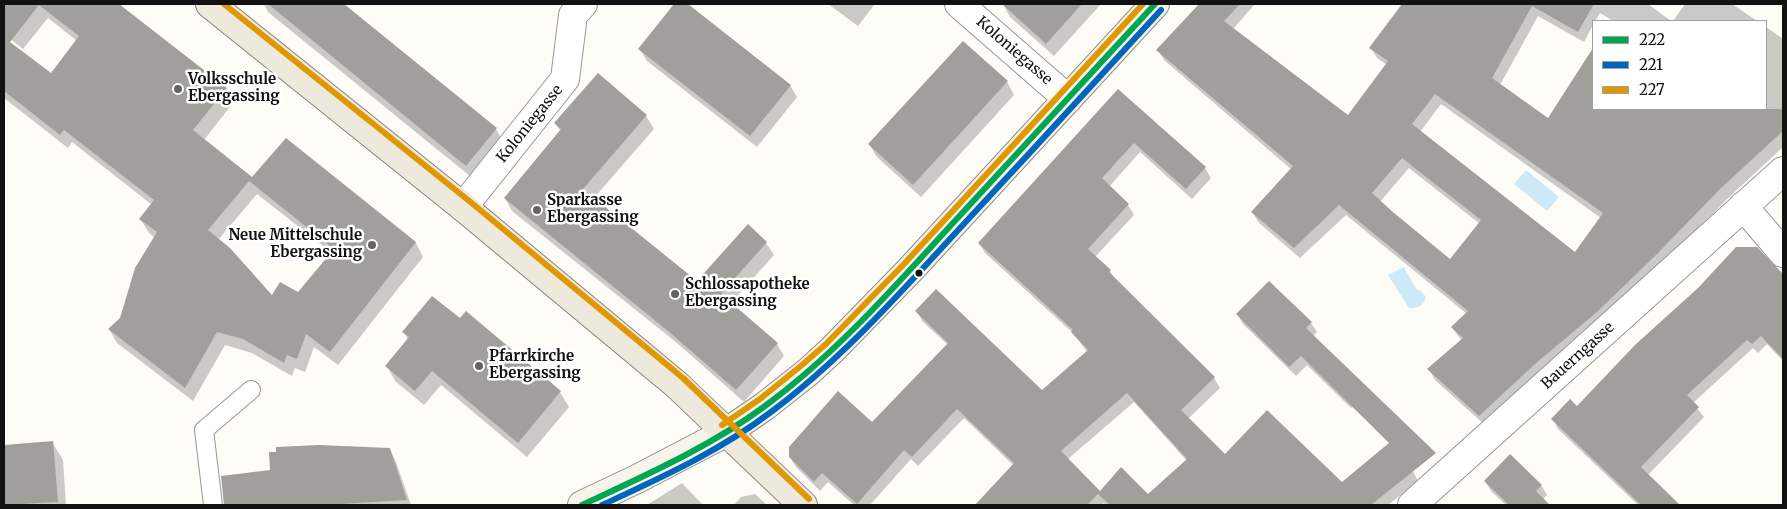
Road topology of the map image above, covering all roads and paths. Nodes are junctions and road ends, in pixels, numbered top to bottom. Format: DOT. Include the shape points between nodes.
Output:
graph roads {
  1 [pos="210,4"];
  2 [pos="582,4"];
  3 [pos="959,4"];
  4 [pos="1155,4"];
  5 [pos="1068,99"];
  6 [pos="1783,171"];
  7 [pos="1743,206"];
  8 [pos="463,207"];
  9 [pos="1783,253"];
  10 [pos="251,390"];
  11 [pos="727,432"];
  12 [pos="213,505"];
  13 [pos="582,505"];
  14 [pos="803,505"];
  15 [pos="1412,505"];
  1 -- 8 [label="main road"];
  2 -- 8 [label="street, Koloniegasse" via="573,15 565,79"];
  3 -- 5 [label="street, Koloniegasse"];
  4 -- 5 [label="main road"];
  5 -- 11 [label="main road" via="832,350 765,406"];
  6 -- 7 [label="street, Bauerngasse"];
  7 -- 9 [label="street"];
  7 -- 15 [label="street, Bauerngasse"];
  8 -- 11 [label="main road" via="677,385"];
  10 -- 12 [label="lane" via="204,430"];
  11 -- 13 [label="main road"];
  11 -- 14 [label="main road"];
}
